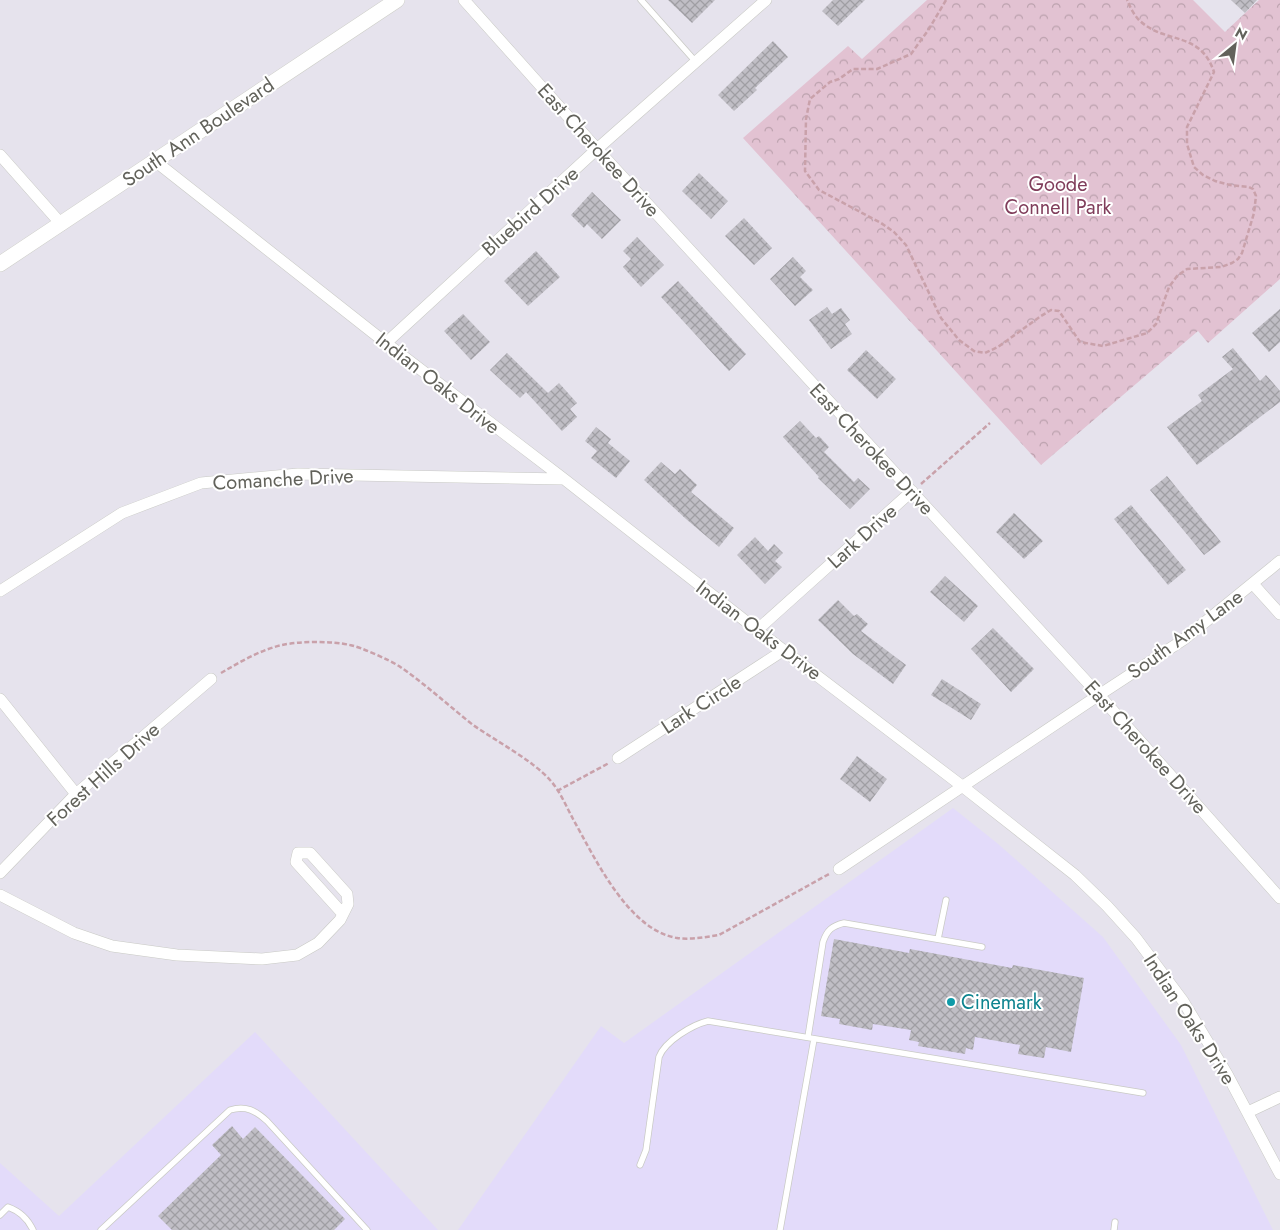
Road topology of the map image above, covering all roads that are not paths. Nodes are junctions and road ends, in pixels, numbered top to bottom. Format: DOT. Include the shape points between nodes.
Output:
graph roads {
  1 [pos="397,0"];
  2 [pos="464,0"];
  3 [pos="641,0"];
  4 [pos="766,0"];
  5 [pos="696,62"];
  6 [pos="597,149"];
  7 [pos="0,155"];
  8 [pos="155,161"];
  9 [pos="62,225"];
  10 [pos="0,264"];
  11 [pos="386,343"];
  12 [pos="564,479"];
  13 [pos="912,491"];
  14 [pos="1280,561"];
  15 [pos="1253,584"];
  16 [pos="0,591"];
  17 [pos="1280,614"];
  18 [pos="757,630"];
  19 [pos="784,650"];
  20 [pos="211,679"];
  21 [pos="1099,695"];
  22 [pos="0,699"];
  23 [pos="618,758"];
  24 [pos="962,786"];
  25 [pos="76,794"];
  26 [pos="838,869"];
  27 [pos="0,873"];
  28 [pos="0,895"];
  29 [pos="1280,898"];
  30 [pos="946,900"];
  31 [pos="343,914"];
  32 [pos="938,940"];
  33 [pos="982,947"];
  34 [pos="811,1038"];
  35 [pos="1143,1093"];
  36 [pos="1280,1097"];
  37 [pos="1248,1112"];
  38 [pos="640,1165"];
  39 [pos="1280,1174"];
  40 [pos="0,1215"];
  41 [pos="1115,1222"];
  42 [pos="33,1230"];
  43 [pos="101,1230"];
  44 [pos="367,1230"];
  45 [pos="780,1230"];
  46 [pos="1114,1230"];
  1 -- 8 [label="street, South Ann Boulevard"];
  2 -- 6 [label="street, East Cherokee Drive"];
  3 -- 5 [label="lane"];
  4 -- 5 [label="street, Bluebird Drive"];
  5 -- 6 [label="street, Bluebird Drive"];
  6 -- 11 [label="street, Bluebird Drive"];
  6 -- 13 [label="street, East Cherokee Drive"];
  7 -- 9 [label="street"];
  8 -- 9 [label="street, South Ann Boulevard"];
  8 -- 11 [label="street, Indian Oaks Drive"];
  9 -- 10 [label="street, South Ann Boulevard"];
  11 -- 12 [label="street, Indian Oaks Drive"];
  12 -- 16 [label="street, Comanche Drive" via="298,474 201,483 122,513"];
  12 -- 18 [label="street, Indian Oaks Drive"];
  13 -- 18 [label="street, Lark Drive"];
  13 -- 21 [label="street, East Cherokee Drive"];
  14 -- 15 [label="street, South Amy Lane"];
  15 -- 17 [label="street"];
  15 -- 21 [label="street, South Amy Lane" via="1183,640"];
  18 -- 19 [label="street, Indian Oaks Drive"];
  19 -- 23 [label="street, Lark Circle"];
  19 -- 24 [label="street, Indian Oaks Drive"];
  20 -- 25 [label="street, Forest Hills Drive"];
  21 -- 24 [label="street, South Amy Lane"];
  21 -- 29 [label="street, East Cherokee Drive"];
  22 -- 25 [label="street"];
  24 -- 26 [label="street"];
  24 -- 37 [label="street, Indian Oaks Drive" via="1075,875 1136,938 1183,1001"];
  25 -- 27 [label="street, Forest Hills Drive"];
  28 -- 31 [label="street" via="74,933 112,946 229,959 296,955 318,943"];
  30 -- 32 [label="lane"];
  31 -- 31 [label="street" via="348,904 347,894 310,853 298,853 296,862"];
  32 -- 33 [label="lane"];
  32 -- 34 [label="lane" via="844,923 827,931"];
  34 -- 35 [label="lane"];
  34 -- 38 [label="lane" via="708,1021 699,1023 666,1044 659,1056 646,1150"];
  34 -- 45 [label="lane"];
  36 -- 37 [label="street"];
  37 -- 39 [label="street, Indian Oaks Drive"];
  40 -- 42 [label="lane" via="8,1207 16,1210"];
  41 -- 46 [label="lane"];
  43 -- 44 [label="lane" via="230,1110 239,1107 258,1113 267,1121"];
}
